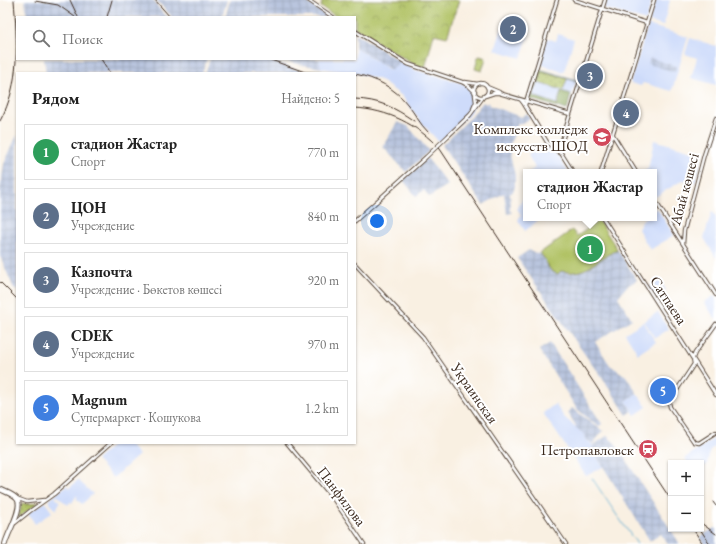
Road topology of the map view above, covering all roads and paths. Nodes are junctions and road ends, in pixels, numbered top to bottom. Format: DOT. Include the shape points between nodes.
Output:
graph roads {
  1 [pos="308,0"];
  2 [pos="557,0"];
  3 [pos="574,0"];
  4 [pos="605,0"];
  5 [pos="654,0"];
  6 [pos="602,9"];
  7 [pos="332,16"];
  8 [pos="647,23"];
  9 [pos="356,32"];
  10 [pos="462,82"];
  11 [pos="479,84"];
  12 [pos="487,87"];
  13 [pos="475,93"];
  14 [pos="484,96"];
  15 [pos="516,98"];
  16 [pos="526,100"];
  17 [pos="530,102"];
  18 [pos="525,105"];
  19 [pos="570,114"];
  20 [pos="470,115"];
  21 [pos="716,118"];
  22 [pos="613,134"];
  23 [pos="617,141"];
  24 [pos="611,142"];
  25 [pos="550,145"];
  26 [pos="560,146"];
  27 [pos="562,155"];
  28 [pos="571,169"];
  29 [pos="602,169"];
  30 [pos="634,169"];
  31 [pos="657,204"];
  32 [pos="356,220"];
  33 [pos="605,221"];
  34 [pos="684,231"];
  35 [pos="675,232"];
  36 [pos="683,244"];
  37 [pos="356,265"];
  38 [pos="716,296"];
  39 [pos="716,324"];
  40 [pos="685,346"];
  41 [pos="698,348"];
  42 [pos="695,353"];
  43 [pos="689,354"];
  44 [pos="694,362"];
  45 [pos="716,394"];
  46 [pos="716,432"];
  47 [pos="110,444"];
  48 [pos="287,444"];
  49 [pos="0,489"];
  50 [pos="15,497"];
  51 [pos="45,500"];
  52 [pos="11,528"];
  53 [pos="5,544"];
  54 [pos="364,544"];
  55 [pos="566,544"];
  1 -- 7 [label="street"];
  2 -- 16 [label="street"];
  3 -- 6 [label="street"];
  4 -- 6 [label="street"];
  5 -- 8 [label="street"];
  6 -- 8 [label="street"];
  6 -- 19 [label="street"];
  8 -- 22 [label="street"];
  9 -- 10 [label="street" via="408,64"];
  10 -- 11 [label="street"];
  10 -- 13 [label="street"];
  11 -- 12 [label="street"];
  11 -- 13 [label="street"];
  12 -- 14 [label="street"];
  12 -- 16 [label="street"];
  13 -- 14 [label="street"];
  13 -- 20 [label="street" via="476,102"];
  14 -- 15 [label="street" via="496,93"];
  14 -- 20 [label="street"];
  15 -- 16 [label="street"];
  15 -- 18 [label="street"];
  16 -- 17 [label="street"];
  16 -- 18 [label="street"];
  17 -- 18 [label="street"];
  17 -- 19 [label="street"];
  18 -- 25 [label="street"];
  19 -- 26 [label="street"];
  20 -- 32 [label="street, bridge"];
  21 -- 34 [label="street, Абай көшесі"];
  22 -- 23 [label="street"];
  22 -- 24 [label="street"];
  23 -- 24 [label="street" via="613,139"];
  23 -- 30 [label="street"];
  24 -- 29 [label="street"];
  25 -- 26 [label="street"];
  25 -- 27 [label="street"];
  26 -- 27 [label="street"];
  27 -- 28 [label="street"];
  31 -- 35 [label="street"];
  33 -- 40 [label="street, Сатпаева"];
  34 -- 35 [label="street" via="680,235"];
  34 -- 36 [label="street, Абай көшесі"];
  35 -- 36 [label="street"];
  36 -- 38 [label="street"];
  37 -- 55 [label="street, Украинская" via="423,337"];
  39 -- 41 [label="street"];
  40 -- 41 [label="street" via="692,352"];
  40 -- 43 [label="street, Сатпаева"];
  41 -- 42 [label="street"];
  42 -- 43 [label="street"];
  42 -- 44 [label="street"];
  43 -- 44 [label="street, Сатпаева"];
  44 -- 45 [label="street, Сатпаева"];
  44 -- 46 [label="street" via="669,404 695,443 700,443"];
  47 -- 51 [label="street"];
  48 -- 54 [label="street, Панфилова" via="332,498"];
  49 -- 50 [label="highway"];
  50 -- 51 [label="street" via="26,502"];
  50 -- 52 [label="highway" via="19,507"];
  51 -- 52 [label="street"];
  52 -- 53 [label="highway"];
}
